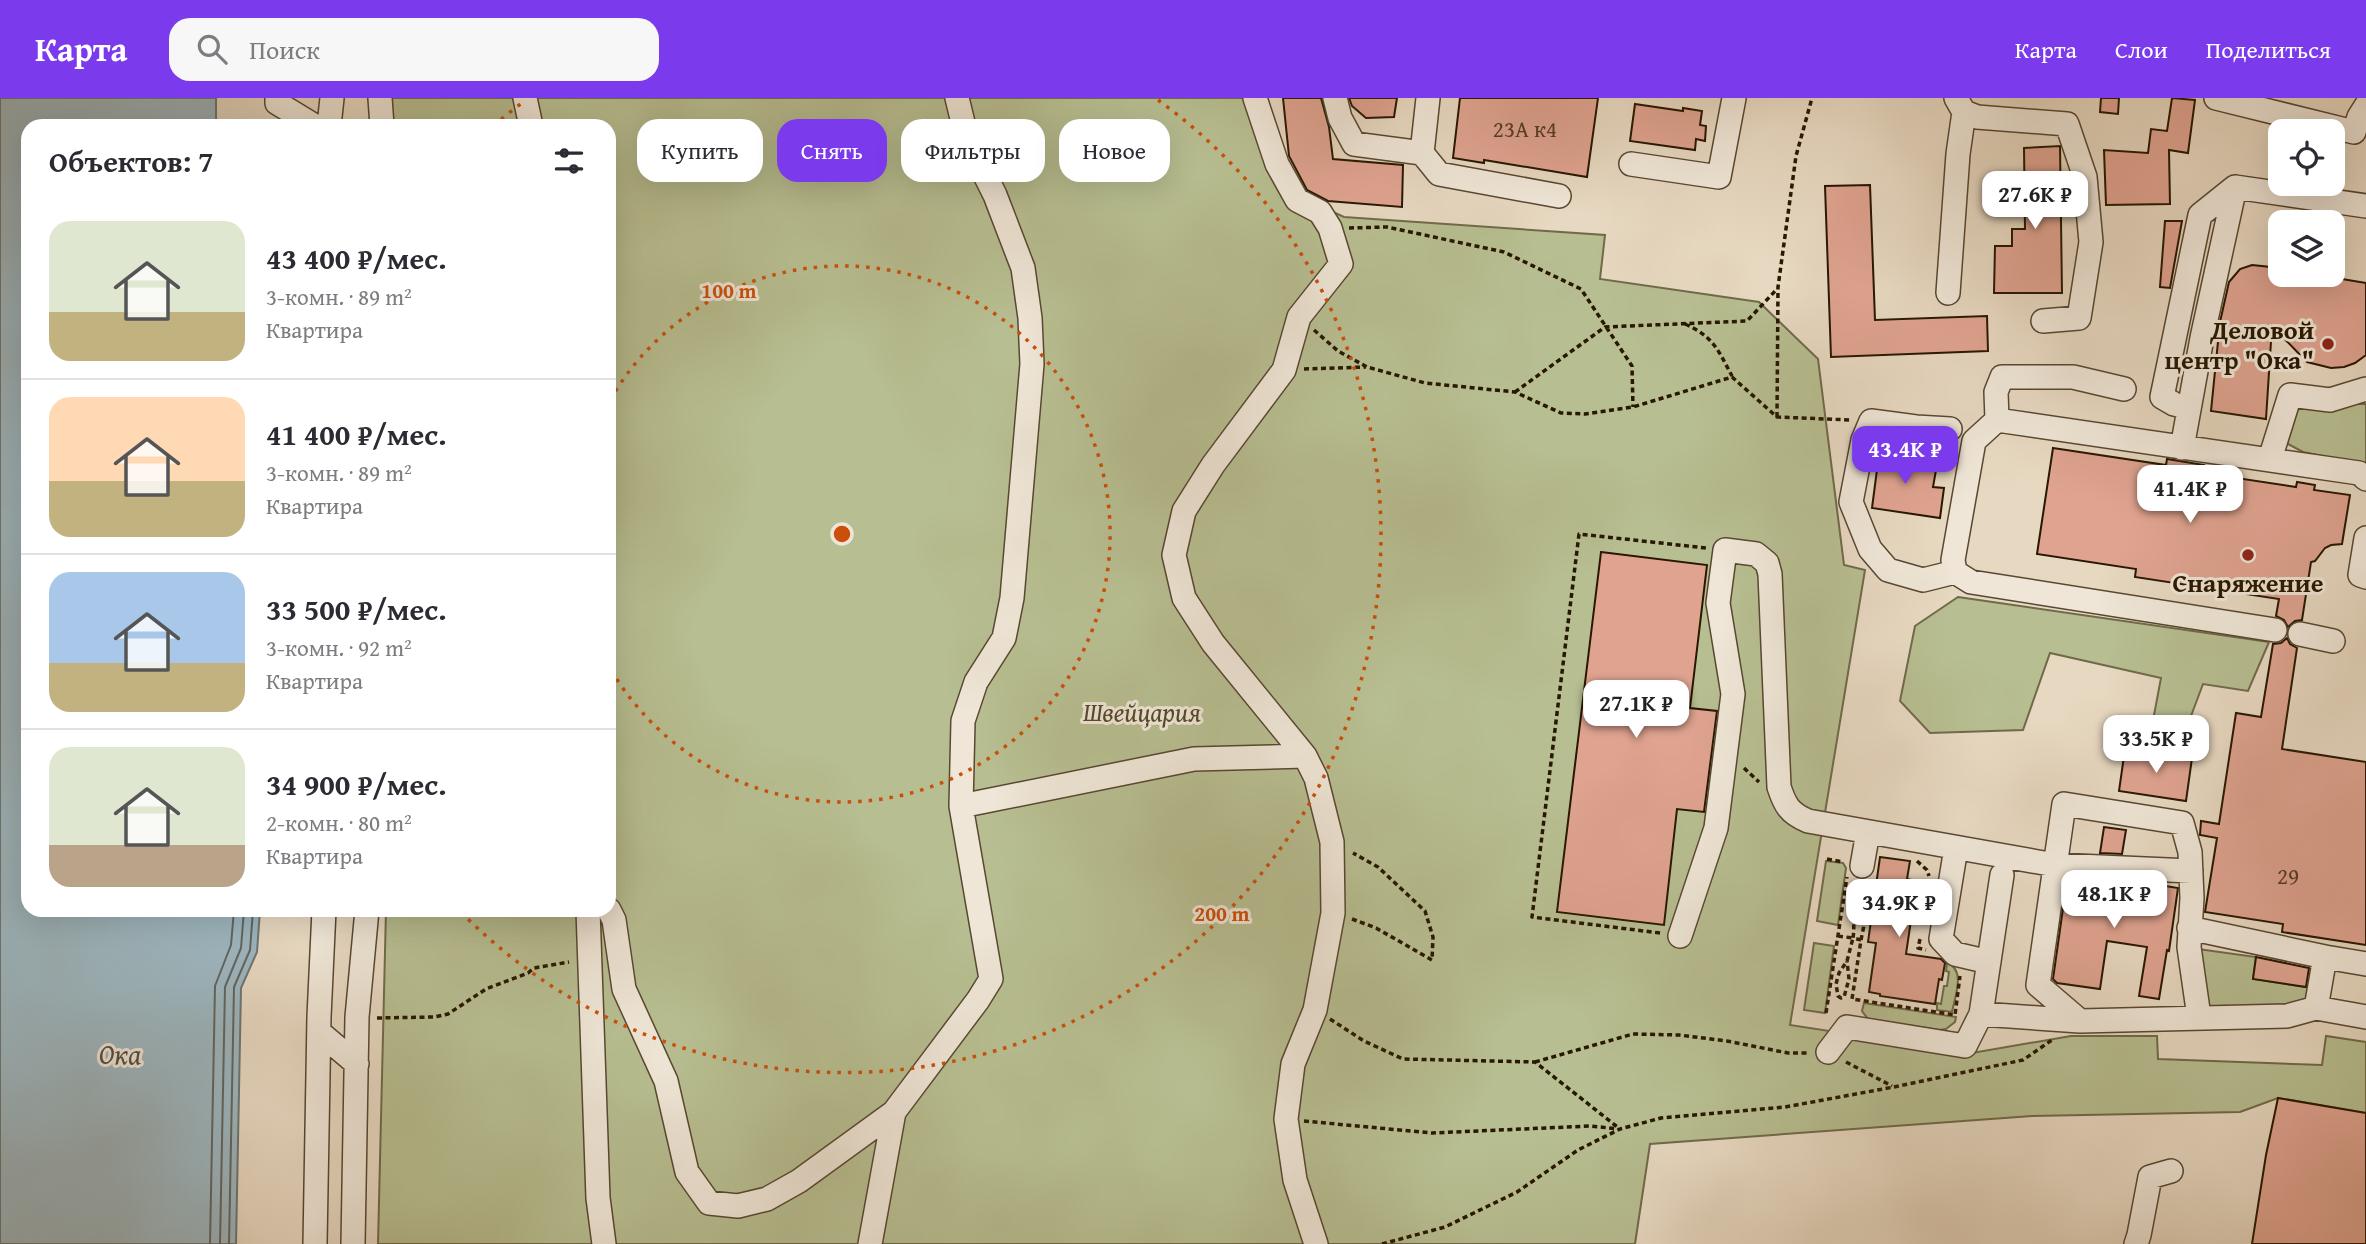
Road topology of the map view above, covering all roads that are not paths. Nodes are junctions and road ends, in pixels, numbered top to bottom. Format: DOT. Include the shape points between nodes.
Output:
graph roads {
  1 [pos="277,98"];
  2 [pos="332,98"];
  3 [pos="380,98"];
  4 [pos="526,98"];
  5 [pos="957,98"];
  6 [pos="1255,98"];
  7 [pos="1335,98"];
  8 [pos="1428,98"];
  9 [pos="1734,98"];
  10 [pos="2216,98"];
  11 [pos="1960,105"];
  12 [pos="2366,106"];
  13 [pos="303,119"];
  14 [pos="330,119"];
  15 [pos="382,119"];
  16 [pos="530,119"];
  17 [pos="1422,153"];
  18 [pos="1632,164"];
  19 [pos="1559,196"];
  20 [pos="2366,206"];
  21 [pos="1948,293"];
  22 [pos="2043,321"];
  23 [pos="2124,389"];
  24 [pos="2366,389"];
  25 [pos="1997,420"];
  26 [pos="1950,429"];
  27 [pos="2182,448"];
  28 [pos="2270,459"];
  29 [pos="2366,478"];
  30 [pos="2366,538"];
  31 [pos="1955,572"];
  32 [pos="2366,577"];
  33 [pos="2275,630"];
  34 [pos="2300,635"];
  35 [pos="2333,641"];
  36 [pos="1305,756"];
  37 [pos="961,806"];
  38 [pos="1868,832"];
  39 [pos="1956,848"];
  40 [pos="2055,865"];
  41 [pos="1858,870"];
  42 [pos="2191,871"];
  43 [pos="2002,875"];
  44 [pos="324,917"];
  45 [pos="366,917"];
  46 [pos="588,917"];
  47 [pos="612,917"];
  48 [pos="2189,928"];
  49 [pos="1680,936"];
  50 [pos="2325,957"];
  51 [pos="1989,962"];
  52 [pos="2366,964"];
  53 [pos="2316,1009"];
  54 [pos="1981,1014"];
  55 [pos="2199,1017"];
  56 [pos="2366,1017"];
  57 [pos="2080,1021"];
  58 [pos="319,1032"];
  59 [pos="1828,1052"];
  60 [pos="357,1064"];
  61 [pos="894,1112"];
  62 [pos="2171,1171"];
  63 [pos="315,1244"];
  64 [pos="353,1244"];
  65 [pos="604,1244"];
  66 [pos="870,1244"];
  67 [pos="1316,1244"];
  68 [pos="2136,1244"];
  1 -- 13 [label="lane" via="277,103"];
  2 -- 14 [label="lane"];
  3 -- 15 [label="lane"];
  4 -- 16 [label="lane"];
  5 -- 37 [label="lane" via="967,139 1023,268 1032,365 1012,598 1004,638 976,682 963,720"];
  6 -- 36 [label="lane" via="1277,164 1297,200 1320,212 1331,228 1341,264 1299,317 1284,370 1184,511 1174,555 1184,598 1213,643"];
  7 -- 17 [label="lane" via="1354,144"];
  8 -- 17 [label="lane"];
  9 -- 18 [label="lane" via="1719,177"];
  10 -- 12 [label="lane" via="2354,132"];
  11 -- 21 [label="lane"];
  11 -- 22 [label="lane" via="1977,117 2067,124 2085,177 2091,242 2079,318"];
  17 -- 19 [label="lane" via="1439,174"];
  20 -- 27 [label="lane" via="2235,187"];
  23 -- 25 [label="lane" via="2073,377 2002,377 1996,392"];
  24 -- 28 [label="lane" via="2330,400 2290,395"];
  25 -- 27 [label="lane"];
  25 -- 31 [label="lane" via="1974,441 1953,560"];
  26 -- 31 [label="lane" via="1871,421 1851,502 1870,549 1888,570 1923,580"];
  27 -- 28 [label="lane"];
  28 -- 29 [label="lane" via="2359,473"];
  30 -- 32 [label="lane" via="2360,575"];
  31 -- 33 [label="lane" via="1971,582"];
  34 -- 35 [label="lane"];
  36 -- 37 [label="lane" via="1194,759"];
  36 -- 67 [label="lane" via="1316,778 1332,842 1333,913 1315,1010 1293,1064 1286,1119 1295,1180"];
  37 -- 61 [label="lane" via="991,979"];
  38 -- 39 [label="lane"];
  38 -- 41 [label="lane"];
  38 -- 49 [label="lane" via="1808,821 1795,816 1784,801 1779,787 1770,573 1767,562 1756,554 1725,550 1718,603 1733,694 1716,828"];
  39 -- 40 [label="lane"];
  39 -- 51 [label="lane" via="1941,939 1955,954"];
  40 -- 42 [label="lane"];
  40 -- 42 [label="lane" via="2064,804 2184,816"];
  40 -- 57 [label="lane" via="2038,985"];
  42 -- 48 [label="lane"];
  43 -- 51 [label="lane"];
  44 -- 58 [label="lane"];
  45 -- 60 [label="lane"];
  46 -- 65 [label="lane" via="598,1198"];
  47 -- 61 [label="lane" via="624,989 666,1081 687,1172 709,1203 738,1206 767,1199"];
  48 -- 50 [label="lane"];
  48 -- 55 [label="lane"];
  50 -- 52 [label="lane"];
  50 -- 53 [label="lane"];
  51 -- 54 [label="lane"];
  53 -- 55 [label="lane" via="2287,1016"];
  53 -- 56 [label="lane"];
  54 -- 57 [label="lane"];
  54 -- 59 [label="lane" via="1965,1046 1847,1027"];
  55 -- 57 [label="lane"];
  58 -- 60 [label="lane"];
  58 -- 63 [label="lane"];
  60 -- 64 [label="lane"];
  61 -- 66 [label="lane"];
  62 -- 68 [label="lane" via="2150,1177"];
}
